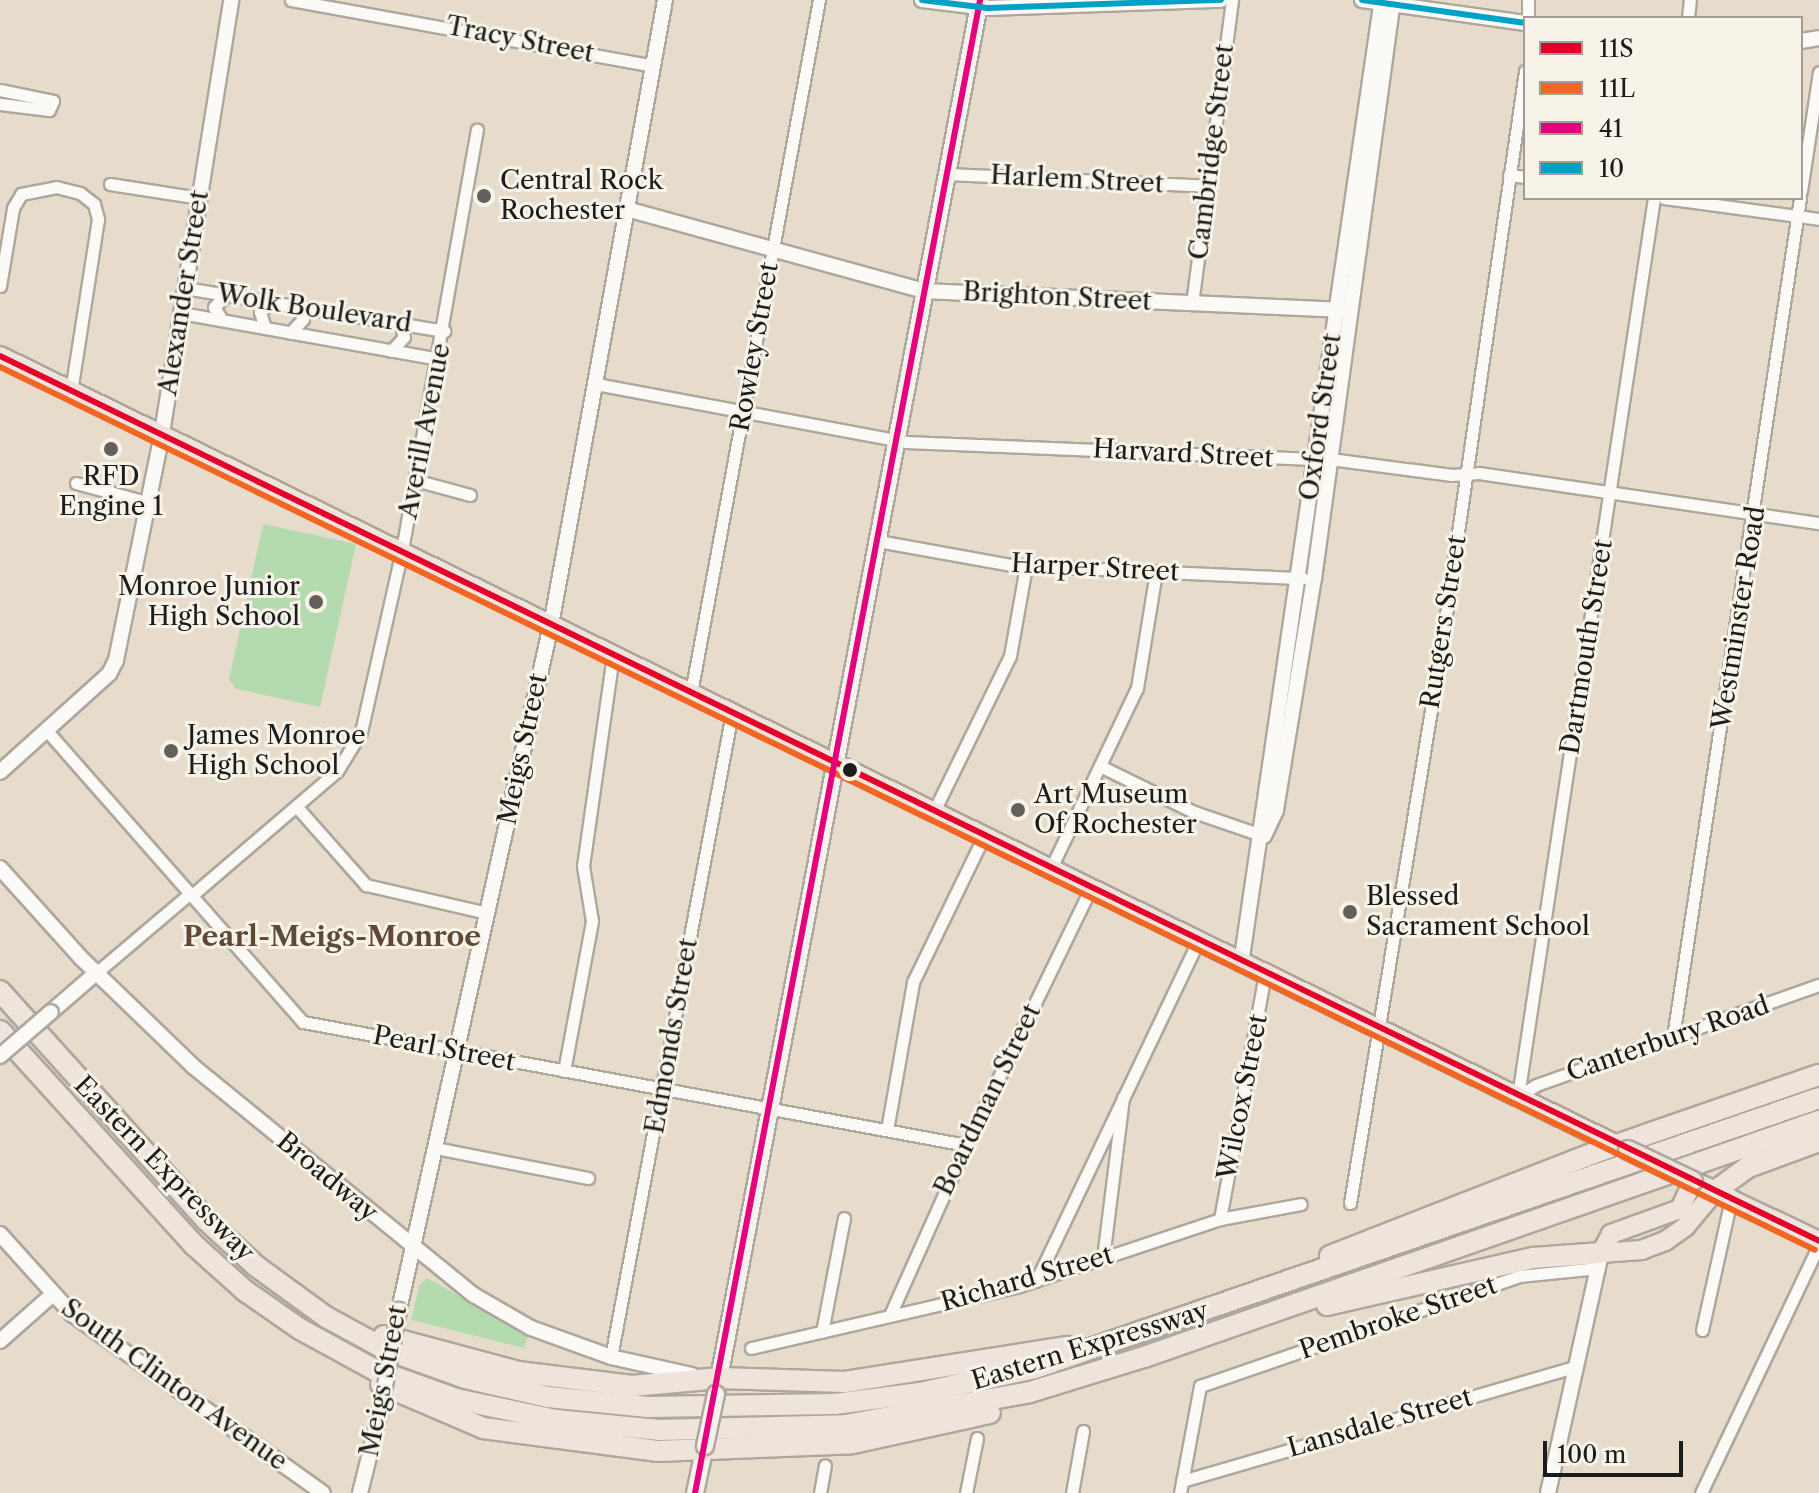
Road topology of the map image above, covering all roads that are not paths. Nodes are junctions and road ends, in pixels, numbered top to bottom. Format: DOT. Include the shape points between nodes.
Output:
graph roads {
  1 [pos="231,0"];
  2 [pos="291,0"];
  3 [pos="665,0"];
  4 [pos="819,0"];
  5 [pos="922,0"];
  6 [pos="1221,0"];
  7 [pos="1232,0"];
  8 [pos="1362,0"];
  9 [pos="1393,2"];
  10 [pos="979,4"];
  11 [pos="1523,19"];
  12 [pos="653,66"];
  13 [pos="1819,72"];
  14 [pos="1523,84"];
  15 [pos="0,90"];
  16 [pos="0,97"];
  17 [pos="0,104"];
  18 [pos="477,130"];
  19 [pos="947,174"];
  20 [pos="1509,175"];
  21 [pos="1523,177"];
  22 [pos="1803,178"];
  23 [pos="110,184"];
  24 [pos="1208,186"];
  25 [pos="199,198"];
  26 [pos="1654,200"];
  27 [pos="1679,200"];
  28 [pos="1800,200"];
  29 [pos="627,209"];
  30 [pos="1797,216"];
  31 [pos="1819,219"];
  32 [pos="773,250"];
  33 [pos="0,286"];
  34 [pos="185,288"];
  35 [pos="925,291"];
  36 [pos="226,295"];
  37 [pos="270,302"];
  38 [pos="1192,304"];
  39 [pos="298,307"];
  40 [pos="1336,309"];
  41 [pos="1353,311"];
  42 [pos="181,313"];
  43 [pos="222,320"];
  44 [pos="400,323"];
  45 [pos="265,328"];
  46 [pos="444,331"];
  47 [pos="290,333"];
  48 [pos="391,351"];
  49 [pos="0,356"];
  50 [pos="438,359"];
  51 [pos="596,384"];
  52 [pos="71,391"];
  53 [pos="742,413"];
  54 [pos="162,433"];
  55 [pos="897,441"];
  56 [pos="1315,460"];
  57 [pos="1332,460"];
  58 [pos="1466,473"];
  59 [pos="415,480"];
  60 [pos="76,483"];
  61 [pos="1612,492"];
  62 [pos="470,495"];
  63 [pos="146,502"];
  64 [pos="1755,512"];
  65 [pos="1819,523"];
  66 [pos="878,541"];
  67 [pos="402,550"];
  68 [pos="1026,566"];
  69 [pos="1156,572"];
  70 [pos="1297,578"];
  71 [pos="1314,579"];
  72 [pos="551,625"];
  73 [pos="613,656"];
  74 [pos="691,693"];
  75 [pos="732,713"];
  76 [pos="48,732"];
  77 [pos="833,762"];
  78 [pos="1100,766"];
  79 [pos="0,772"];
  80 [pos="296,806"];
  81 [pos="935,809"];
  82 [pos="985,834"];
  83 [pos="1264,836"];
  84 [pos="0,868"];
  85 [pos="1051,868"];
  86 [pos="1091,887"];
  87 [pos="190,895"];
  88 [pos="487,913"];
  89 [pos="1198,942"];
  90 [pos="1241,964"];
  91 [pos="96,973"];
  92 [pos="1265,975"];
  93 [pos="1818,983"];
  94 [pos="0,991"];
  95 [pos="1379,1028"];
  96 [pos="0,1031"];
  97 [pos="1673,1037"];
  98 [pos="456,1052"];
  99 [pos="0,1056"];
  100 [pos="564,1071"];
  101 [pos="1819,1075"];
  102 [pos="662,1090"];
  103 [pos="1518,1096"];
  104 [pos="1123,1097"];
  105 [pos="1819,1098"];
  106 [pos="769,1109"];
  107 [pos="1819,1121"];
  108 [pos="887,1130"];
  109 [pos="1819,1141"];
  110 [pos="966,1145"];
  111 [pos="435,1148"];
  112 [pos="1622,1148"];
  113 [pos="588,1178"];
  114 [pos="1693,1181"];
  115 [pos="1723,1195"];
  116 [pos="1350,1203"];
  117 [pos="1301,1204"];
  118 [pos="844,1218"];
  119 [pos="1220,1219"];
  120 [pos="0,1234"];
  121 [pos="1819,1243"];
  122 [pos="411,1247"];
  123 [pos="1103,1258"];
  124 [pos="1600,1261"];
  125 [pos="1036,1281"];
  126 [pos="52,1295"];
  127 [pos="296,1297"];
  128 [pos="1214,1309"];
  129 [pos="271,1311"];
  130 [pos="890,1315"];
  131 [pos="1225,1329"];
  132 [pos="1702,1330"];
  133 [pos="822,1332"];
  134 [pos="1149,1332"];
  135 [pos="0,1341"];
  136 [pos="751,1348"];
  137 [pos="611,1357"];
  138 [pos="1577,1366"];
  139 [pos="1111,1368"];
  140 [pos="718,1386"];
  141 [pos="1083,1431"];
  142 [pos="977,1438"];
  143 [pos="704,1449"];
  144 [pos="825,1465"];
  145 [pos="1181,1487"];
  146 [pos="323,1493"];
  147 [pos="360,1493"];
  148 [pos="695,1493"];
  149 [pos="820,1493"];
  150 [pos="966,1493"];
  151 [pos="1072,1493"];
  152 [pos="1548,1493"];
  153 [pos="1701,1493"];
  1 -- 25 [label="street, Alexander Street"];
  2 -- 12 [label="street, Tracy Street"];
  3 -- 12 [label="street, Meigs Street"];
  4 -- 32 [label="street, Rowley Street"];
  5 -- 10 [label="street"];
  6 -- 10 [label="street"];
  7 -- 24 [label="street, Cambridge Street"];
  8 -- 9 [label="street"];
  9 -- 11 [label="street"];
  9 -- 40 [label="street, Oxford Street" via="1380,12"];
  9 -- 41 [label="street, Oxford Street"];
  10 -- 19 [label="main road"];
  12 -- 29 [label="street, Meigs Street"];
  13 -- 22 [label="street"];
  14 -- 20 [label="street, Rutgers Street"];
  15 -- 16 [label="street"];
  15 -- 17 [label="street" via="53,101 49,110"];
  18 -- 46 [label="street, Averill Avenue"];
  19 -- 24 [label="street, Harlem Street"];
  19 -- 35 [label="main road"];
  20 -- 21 [label="street"];
  20 -- 58 [label="street, Rutgers Street"];
  23 -- 25 [label="street"];
  24 -- 38 [label="street, Cambridge Street"];
  25 -- 34 [label="street, Alexander Street"];
  26 -- 61 [label="street, Dartmouth Street"];
  27 -- 30 [label="street"];
  28 -- 30 [label="street, Westminster Road"];
  29 -- 32 [label="street, Brighton Street"];
  29 -- 51 [label="street, Meigs Street"];
  30 -- 31 [label="street"];
  30 -- 64 [label="street, Westminster Road"];
  32 -- 35 [label="street, Brighton Street"];
  32 -- 53 [label="street, Rowley Street"];
  33 -- 52 [label="street" via="17,198 36,189 64,188 88,198 98,219"];
  34 -- 36 [label="street, Wolk Boulevard"];
  34 -- 42 [label="street, Alexander Street"];
  35 -- 38 [label="street, Brighton Street"];
  35 -- 55 [label="main road"];
  36 -- 37 [label="street, Wolk Boulevard"];
  36 -- 43 [label="street" via="214,307"];
  37 -- 39 [label="street, Wolk Boulevard"];
  37 -- 45 [label="street" via="260,312"];
  38 -- 40 [label="street, Brighton Street"];
  39 -- 44 [label="street, Wolk Boulevard"];
  39 -- 47 [label="street" via="303,319"];
  40 -- 41 [label="street, Brighton Street"];
  40 -- 56 [label="street, Oxford Street"];
  41 -- 57 [label="street, Oxford Street"];
  42 -- 43 [label="street, Wolk Boulevard"];
  42 -- 54 [label="street, Alexander Street"];
  43 -- 45 [label="street, Wolk Boulevard"];
  44 -- 46 [label="street, Wolk Boulevard"];
  44 -- 48 [label="street" via="404,337"];
  45 -- 47 [label="street, Wolk Boulevard"];
  46 -- 50 [label="street, Averill Avenue"];
  47 -- 48 [label="street, Wolk Boulevard"];
  48 -- 50 [label="street, Wolk Boulevard"];
  49 -- 52 [label="main road"];
  50 -- 59 [label="street, Averill Avenue"];
  51 -- 53 [label="street, Harvard Street"];
  51 -- 72 [label="street, Meigs Street"];
  52 -- 54 [label="main road"];
  53 -- 55 [label="street, Harvard Street"];
  53 -- 74 [label="street, Rowley Street"];
  54 -- 63 [label="street, Alexander Street"];
  54 -- 67 [label="main road"];
  55 -- 56 [label="street, Harvard Street"];
  55 -- 66 [label="main road"];
  56 -- 57 [label="street, Harvard Street"];
  56 -- 70 [label="street, Oxford Street"];
  57 -- 58 [label="street, Harvard Street"];
  57 -- 71 [label="street, Oxford Street"];
  58 -- 61 [label="street, Harvard Street"];
  58 -- 95 [label="street, Rutgers Street"];
  59 -- 62 [label="street"];
  59 -- 67 [label="street, Averill Avenue"];
  60 -- 63 [label="street"];
  61 -- 64 [label="street, Harvard Street"];
  61 -- 103 [label="street, Dartmouth Street"];
  63 -- 76 [label="street, Alexander Street" via="113,668"];
  64 -- 65 [label="street, Harvard Street"];
  64 -- 97 [label="street, Westminster Road"];
  66 -- 68 [label="street, Harper Street"];
  66 -- 77 [label="main road"];
  67 -- 72 [label="main road"];
  67 -- 80 [label="street, Averill Avenue" via="352,754"];
  68 -- 69 [label="street, Harper Street"];
  68 -- 81 [label="street" via="1010,656"];
  69 -- 70 [label="street, Harper Street"];
  69 -- 78 [label="street" via="1137,688"];
  70 -- 71 [label="street, Harper Street"];
  70 -- 83 [label="street, Oxford Street" via="1261,809"];
  71 -- 83 [label="street, Oxford Street" via="1276,810"];
  72 -- 73 [label="main road"];
  72 -- 88 [label="street, Meigs Street"];
  73 -- 74 [label="main road"];
  73 -- 100 [label="street" via="583,866 592,921"];
  74 -- 75 [label="main road"];
  75 -- 77 [label="main road"];
  75 -- 102 [label="street, Edmonds Street"];
  76 -- 79 [label="street, Alexander Street"];
  76 -- 87 [label="street, Pearl Street"];
  77 -- 81 [label="main road"];
  77 -- 106 [label="main road"];
  78 -- 83 [label="street" via="1194,812"];
  78 -- 85 [label="street"];
  80 -- 87 [label="street, Averill Avenue"];
  80 -- 88 [label="street" via="366,885"];
  81 -- 82 [label="main road"];
  82 -- 85 [label="main road"];
  82 -- 108 [label="street" via="916,973"];
  83 -- 90 [label="street, Oxford Street"];
  84 -- 91 [label="street, Broadway"];
  85 -- 86 [label="main road"];
  86 -- 89 [label="main road"];
  86 -- 110 [label="street, Boardman Street"];
  87 -- 91 [label="street, Averill Avenue"];
  87 -- 98 [label="street, Pearl Street" via="303,1022"];
  88 -- 98 [label="street, Meigs Street"];
  89 -- 90 [label="main road"];
  89 -- 104 [label="street"];
  90 -- 92 [label="main road"];
  91 -- 99 [label="street, Averill Avenue, bridge"];
  91 -- 122 [label="street, Broadway" via="194,1067"];
  92 -- 95 [label="main road"];
  92 -- 119 [label="street, Wilcox Street"];
  93 -- 97 [label="street, Canterbury Road"];
  94 -- 127 [label="highway, Eastern Expressway" via="195,1208"];
  95 -- 103 [label="main road"];
  95 -- 116 [label="street, Rutgers Street"];
  96 -- 129 [label="highway, Eastern Expressway" via="175,1225"];
  97 -- 103 [label="street, Canterbury Road"];
  98 -- 100 [label="street, Pearl Street"];
  98 -- 111 [label="street, Meigs Street"];
  100 -- 102 [label="street, Pearl Street"];
  101 -- 112 [label="highway"];
  102 -- 106 [label="street, Pearl Street"];
  102 -- 137 [label="street, Edmonds Street"];
  103 -- 112 [label="main road"];
  104 -- 123 [label="street"];
  104 -- 125 [label="street"];
  105 -- 128 [label="highway, Eastern Expressway"];
  106 -- 108 [label="street, Pearl Street"];
  106 -- 140 [label="main road"];
  107 -- 131 [label="highway, Eastern Expressway"];
  108 -- 110 [label="street, Pearl Street"];
  109 -- 115 [label="highway" via="1748,1167"];
  110 -- 130 [label="street, Boardman Street"];
  111 -- 113 [label="street"];
  111 -- 122 [label="street, Meigs Street"];
  112 -- 114 [label="main road, bridge"];
  112 -- 128 [label="highway" via="1399,1226"];
  114 -- 115 [label="main road"];
  114 -- 124 [label="main road" via="1676,1212 1613,1232"];
  115 -- 121 [label="main road"];
  115 -- 124 [label="main road" via="1665,1241"];
  115 -- 132 [label="street"];
  117 -- 119 [label="street, Richard Street"];
  118 -- 133 [label="street"];
  119 -- 123 [label="street, Richard Street"];
  120 -- 126 [label="street, South Clinton Avenue"];
  121 -- 153 [label="street"];
  122 -- 137 [label="street, Broadway" via="472,1294 531,1328"];
  122 -- 147 [label="street, Meigs Street, bridge"];
  123 -- 125 [label="street, Richard Street"];
  124 -- 131 [label="highway" via="1526,1259"];
  124 -- 138 [label="street"];
  124 -- 145 [label="street, Pembroke Street" via="1519,1276 1200,1386"];
  125 -- 130 [label="street, Richard Street"];
  126 -- 135 [label="street"];
  126 -- 146 [label="street, South Clinton Avenue" via="105,1340"];
  127 -- 134 [label="highway, Eastern Expressway" via="370,1342 465,1378 563,1399 682,1409 793,1407 920,1393 1027,1370"];
  127 -- 140 [label="highway" via="406,1344 535,1375 632,1386"];
  128 -- 134 [label="highway, Eastern Expressway"];
  129 -- 139 [label="highway, Eastern Expressway" via="353,1359 440,1394 530,1416 641,1429 743,1431 862,1423 996,1400"];
  129 -- 143 [label="highway" via="356,1371 460,1422 569,1442"];
  130 -- 133 [label="street, Richard Street"];
  131 -- 139 [label="highway, Eastern Expressway"];
  133 -- 136 [label="street, Richard Street"];
  134 -- 140 [label="highway" via="845,1382"];
  137 -- 140 [label="street, Broadway"];
  138 -- 145 [label="street, Lansdale Street"];
  138 -- 152 [label="street"];
  139 -- 143 [label="highway" via="987,1414 907,1435"];
  140 -- 143 [label="main road, bridge"];
  141 -- 151 [label="street"];
  142 -- 150 [label="street"];
  143 -- 148 [label="main road"];
  144 -- 149 [label="street"];
}
